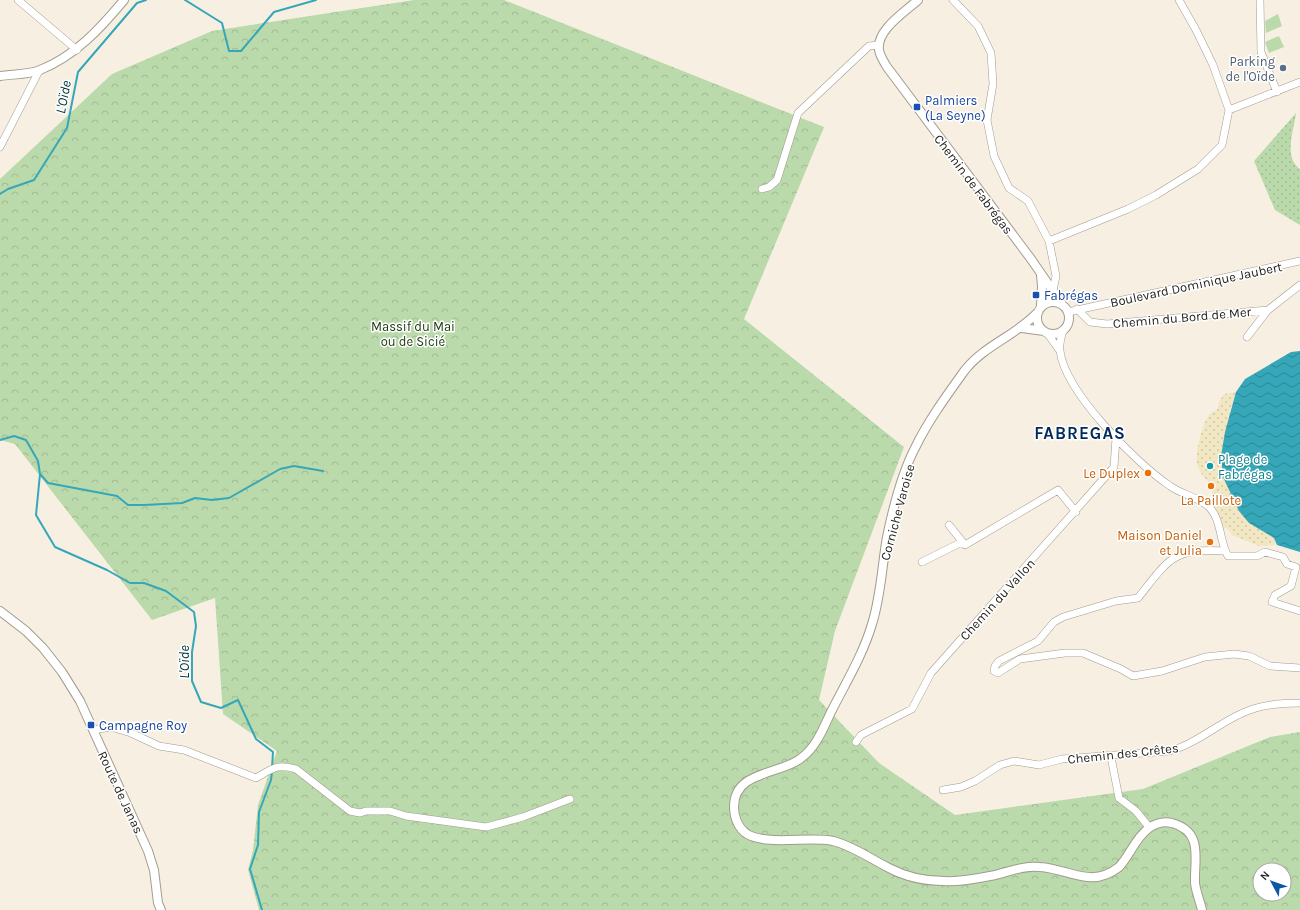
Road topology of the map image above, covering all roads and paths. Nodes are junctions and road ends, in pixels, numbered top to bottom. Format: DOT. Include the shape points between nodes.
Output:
graph roads {
  1 [pos="18,0"];
  2 [pos="124,0"];
  3 [pos="918,0"];
  4 [pos="952,0"];
  5 [pos="1179,0"];
  6 [pos="1260,0"];
  7 [pos="879,45"];
  8 [pos="77,50"];
  9 [pos="38,71"];
  10 [pos="0,76"];
  11 [pos="1300,82"];
  12 [pos="1277,92"];
  13 [pos="1229,110"];
  14 [pos="0,147"];
  15 [pos="762,189"];
  16 [pos="1049,241"];
  17 [pos="1300,261"];
  18 [pos="1040,272"];
  19 [pos="1300,285"];
  20 [pos="1053,290"];
  21 [pos="1062,304"];
  22 [pos="1041,307"];
  23 [pos="1077,309"];
  24 [pos="1268,310"];
  25 [pos="1068,312"];
  26 [pos="1022,328"];
  27 [pos="1063,330"];
  28 [pos="1045,332"];
  29 [pos="1247,337"];
  30 [pos="1060,351"];
  31 [pos="1116,438"];
  32 [pos="1076,512"];
  33 [pos="949,525"];
  34 [pos="962,542"];
  35 [pos="1227,554"];
  36 [pos="922,562"];
  37 [pos="0,611"];
  38 [pos="1300,611"];
  39 [pos="1300,668"];
  40 [pos="1300,703"];
  41 [pos="93,730"];
  42 [pos="856,742"];
  43 [pos="1111,757"];
  44 [pos="943,790"];
  45 [pos="570,799"];
  46 [pos="1149,828"];
  47 [pos="161,910"];
  48 [pos="1202,910"];
  1 -- 8 [label="street"];
  2 -- 8 [label="street" via="108,20"];
  3 -- 7 [label="street" via="888,28"];
  4 -- 16 [label="street" via="978,26 990,53 993,84 987,120 994,156 1009,188 1028,201"];
  5 -- 13 [label="street" via="1213,65"];
  6 -- 12 [label="street" via="1261,52"];
  7 -- 15 [label="street" via="869,46 798,113 776,180 769,187"];
  7 -- 18 [label="street, Chemin de Fabrégas" via="880,56 887,67"];
  8 -- 9 [label="street"];
  9 -- 10 [label="street"];
  9 -- 14 [label="street"];
  11 -- 12 [label="street"];
  12 -- 13 [label="street"];
  13 -- 16 [label="street" via="1222,145 1198,169 1128,209"];
  16 -- 20 [label="street" via="1056,276"];
  17 -- 23 [label="street, Boulevard Dominique Jaubert"];
  18 -- 20 [label="street, Chemin de Fabrégas"];
  18 -- 22 [label="street"];
  19 -- 24 [label="street, Chemin du Bord de Mer"];
  20 -- 21 [label="street, Chemin de Fabrégas"];
  20 -- 22 [label="street"];
  21 -- 22 [label="street" via="1056,302"];
  21 -- 25 [label="street"];
  22 -- 26 [label="street, Corniche Varoise"];
  22 -- 28 [label="street" via="1038,325"];
  23 -- 24 [label="street, Chemin du Bord de Mer" via="1090,322 1107,324"];
  23 -- 25 [label="street, Boulevard Dominique Jaubert"];
  24 -- 29 [label="street, Chemin du Bord de Mer"];
  25 -- 27 [label="street" via="1069,320"];
  26 -- 28 [label="street"];
  26 -- 46 [label="street, Corniche Varoise" via="999,340 966,368 914,448 903,477 888,536 873,622 820,735 800,759 743,784 733,809 741,830 752,836 837,842 906,875 924,880 946,881 988,877 1032,867 1084,877 1099,877 1119,867"];
  27 -- 28 [label="street" via="1058,333"];
  27 -- 30 [label="street"];
  28 -- 30 [label="street"];
  30 -- 31 [label="street" via="1071,380"];
  31 -- 32 [label="street, Chemin du Vallon" via="1114,467"];
  31 -- 35 [label="street" via="1146,468 1171,488 1208,506 1219,526"];
  32 -- 34 [label="street" via="1058,490 965,545"];
  32 -- 42 [label="street, Chemin du Vallon" via="961,638 932,674 912,709 861,735"];
  33 -- 34 [label="street"];
  34 -- 36 [label="street"];
  35 -- 38 [label="street" via="1257,556 1264,552 1283,557 1287,564 1296,567 1291,586 1275,595 1272,602"];
  35 -- 39 [label="street" via="1201,550 1177,555 1159,571 1138,598 1116,600 1063,617 1054,622 1038,641 999,661 994,671 998,673 1020,659 1071,653 1083,653 1122,668 1133,676 1162,671 1206,657 1234,654 1249,656 1270,666"];
  37 -- 41 [label="street, Route de Janas" via="35,639 53,660 80,701"];
  40 -- 43 [label="street, Chemin des Crêtes" via="1257,707 1240,714 1184,747"];
  41 -- 45 [label="street" via="111,727 131,732 159,746 184,750 256,778 272,769 285,766 296,769 350,811 360,813 390,811 406,816 486,827 523,817"];
  41 -- 47 [label="street, Route de Janas" via="148,851"];
  43 -- 44 [label="street, Chemin des Crêtes" via="1062,759 1039,765 1014,761 1000,765 961,787"];
  43 -- 46 [label="street" via="1119,798 1136,811"];
  46 -- 48 [label="street" via="1162,822 1169,823 1183,829 1193,839 1196,853 1196,886"];
}
